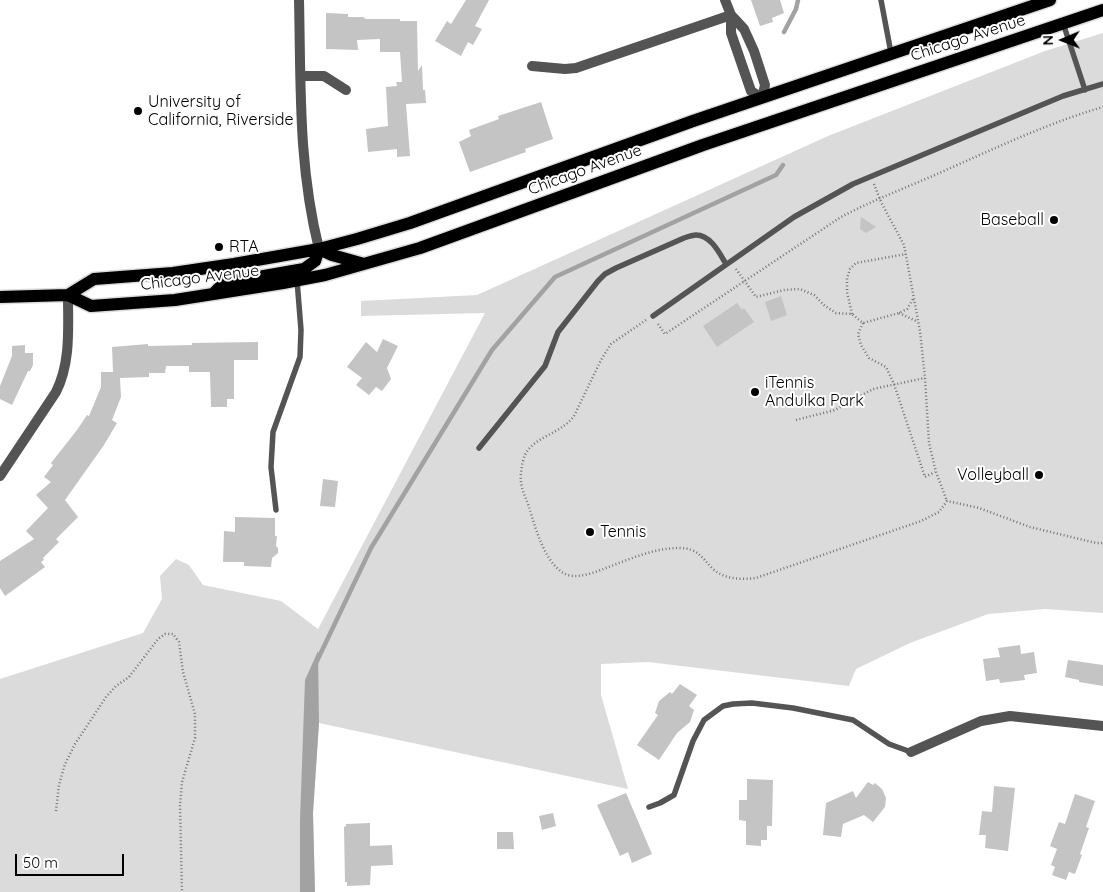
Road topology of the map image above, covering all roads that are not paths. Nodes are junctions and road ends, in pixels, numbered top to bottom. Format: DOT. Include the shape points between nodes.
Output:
graph roads {
  1 [pos="299,0"];
  2 [pos="725,0"];
  3 [pos="880,0"];
  4 [pos="1050,0"];
  5 [pos="1103,10"];
  6 [pos="731,15"];
  7 [pos="1063,23"];
  8 [pos="892,53"];
  9 [pos="532,66"];
  10 [pos="301,76"];
  11 [pos="1103,84"];
  12 [pos="346,90"];
  13 [pos="1085,90"];
  14 [pos="762,98"];
  15 [pos="319,250"];
  16 [pos="728,262"];
  17 [pos="365,264"];
  18 [pos="297,280"];
  19 [pos="214,294"];
  20 [pos="68,295"];
  21 [pos="0,297"];
  22 [pos="653,316"];
  23 [pos="479,448"];
  24 [pos="0,476"];
  25 [pos="276,510"];
  26 [pos="1103,726"];
  27 [pos="911,752"];
  28 [pos="649,807"];
  1 -- 10 [label="street"];
  2 -- 6 [label="street"];
  3 -- 8 [label="lane"];
  4 -- 8 [label="main road, Chicago Avenue"];
  5 -- 7 [label="main road, Chicago Avenue"];
  6 -- 9 [label="street" via="576,68"];
  6 -- 14 [label="street" via="731,33 751,92"];
  6 -- 14 [label="street" via="744,29 754,51 766,85"];
  7 -- 13 [label="lane"];
  7 -- 17 [label="main road, Chicago Avenue" via="703,145 420,248"];
  8 -- 14 [label="main road, Chicago Avenue"];
  10 -- 12 [label="street" via="324,76"];
  10 -- 15 [label="street" via="305,175"];
  11 -- 13 [label="lane"];
  13 -- 16 [label="lane" via="1063,96 853,184 794,217"];
  14 -- 15 [label="main road, Chicago Avenue" via="410,223"];
  15 -- 17 [label="main road"];
  15 -- 19 [label="main road" via="315,261 304,269 224,283"];
  15 -- 20 [label="main road, Chicago Avenue" via="174,273 94,279"];
  16 -- 22 [label="lane"];
  16 -- 23 [label="lane" via="704,237 696,235 605,274 558,332 545,366"];
  17 -- 18 [label="main road, Chicago Avenue"];
  18 -- 19 [label="main road, Chicago Avenue"];
  18 -- 25 [label="lane" via="300,357 273,432 271,467"];
  19 -- 20 [label="main road, Chicago Avenue" via="91,306"];
  20 -- 21 [label="main road, Chicago Avenue"];
  20 -- 24 [label="street" via="68,340 62,378"];
  26 -- 27 [label="street" via="1010,716 980,721"];
  27 -- 28 [label="lane" via="889,744 853,720 752,703 723,706 704,720 674,794"];
}
